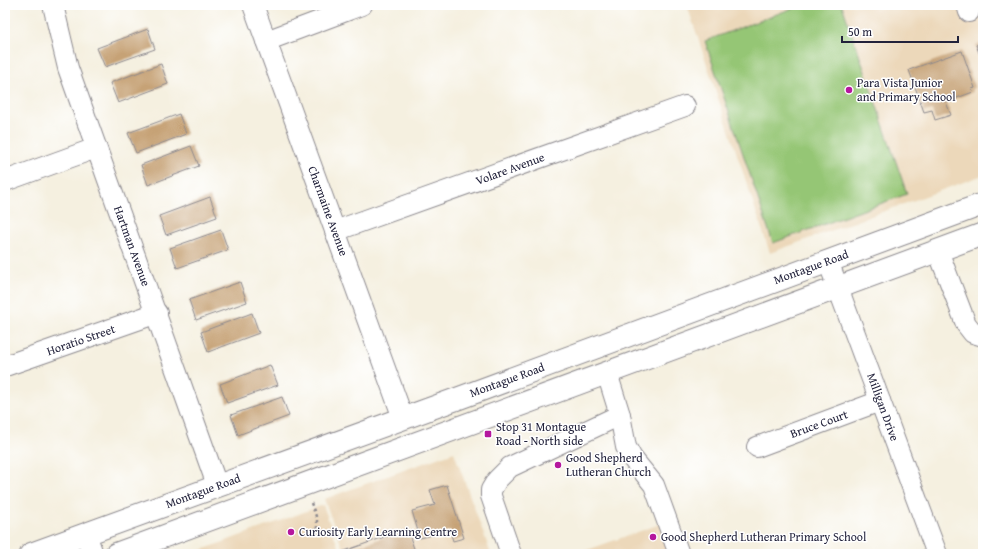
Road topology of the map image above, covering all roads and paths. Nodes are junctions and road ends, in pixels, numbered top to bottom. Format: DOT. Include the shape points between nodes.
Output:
graph roads {
  1 [pos="53,5"];
  2 [pos="253,5"];
  3 [pos="362,5"];
  4 [pos="266,41"];
  5 [pos="685,106"];
  6 [pos="96,148"];
  7 [pos="5,181"];
  8 [pos="983,204"];
  9 [pos="335,232"];
  10 [pos="983,234"];
  11 [pos="938,251"];
  12 [pos="828,261"];
  13 [pos="839,288"];
  14 [pos="157,313"];
  15 [pos="983,336"];
  16 [pos="5,366"];
  17 [pos="607,373"];
  18 [pos="880,401"];
  19 [pos="620,415"];
  20 [pos="403,418"];
  21 [pos="413,444"];
  22 [pos="757,447"];
  23 [pos="218,485"];
  24 [pos="311,503"];
  25 [pos="86,534"];
  26 [pos="317,534"];
  27 [pos="31,554"];
  28 [pos="93,554"];
  29 [pos="116,554"];
  30 [pos="511,554"];
  31 [pos="679,554"];
  32 [pos="937,554"];
  1 -- 6 [label="street, Hartman Avenue" via="68,68"];
  2 -- 4 [label="street, Charmaine Avenue"];
  3 -- 4 [label="street"];
  4 -- 9 [label="street, Charmaine Avenue"];
  5 -- 9 [label="street, Volare Avenue"];
  6 -- 7 [label="street"];
  6 -- 14 [label="street, Hartman Avenue"];
  8 -- 12 [label="main road, Montague Road"];
  9 -- 20 [label="street, Charmaine Avenue"];
  10 -- 11 [label="main road"];
  11 -- 13 [label="main road"];
  11 -- 15 [label="street" via="966,324 973,333"];
  12 -- 13 [label="street, Milligan Drive"];
  12 -- 20 [label="main road, Montague Road"];
  13 -- 17 [label="main road"];
  13 -- 18 [label="street, Milligan Drive"];
  14 -- 16 [label="street, Horatio Street"];
  14 -- 23 [label="street, Hartman Avenue"];
  17 -- 19 [label="street"];
  17 -- 21 [label="main road"];
  18 -- 22 [label="street, Bruce Court"];
  18 -- 32 [label="street, Milligan Drive"];
  19 -- 30 [label="street" via="510,467 497,480 491,490 491,496"];
  19 -- 31 [label="street" via="626,446 654,486"];
  20 -- 21 [label="main road"];
  20 -- 23 [label="main road, Montague Road"];
  21 -- 29 [label="main road"];
  23 -- 25 [label="main road, Montague Road"];
  24 -- 26 [label="path" via="317,519"];
  25 -- 27 [label="main road, Montague Road"];
  25 -- 28 [label="street"];
}
